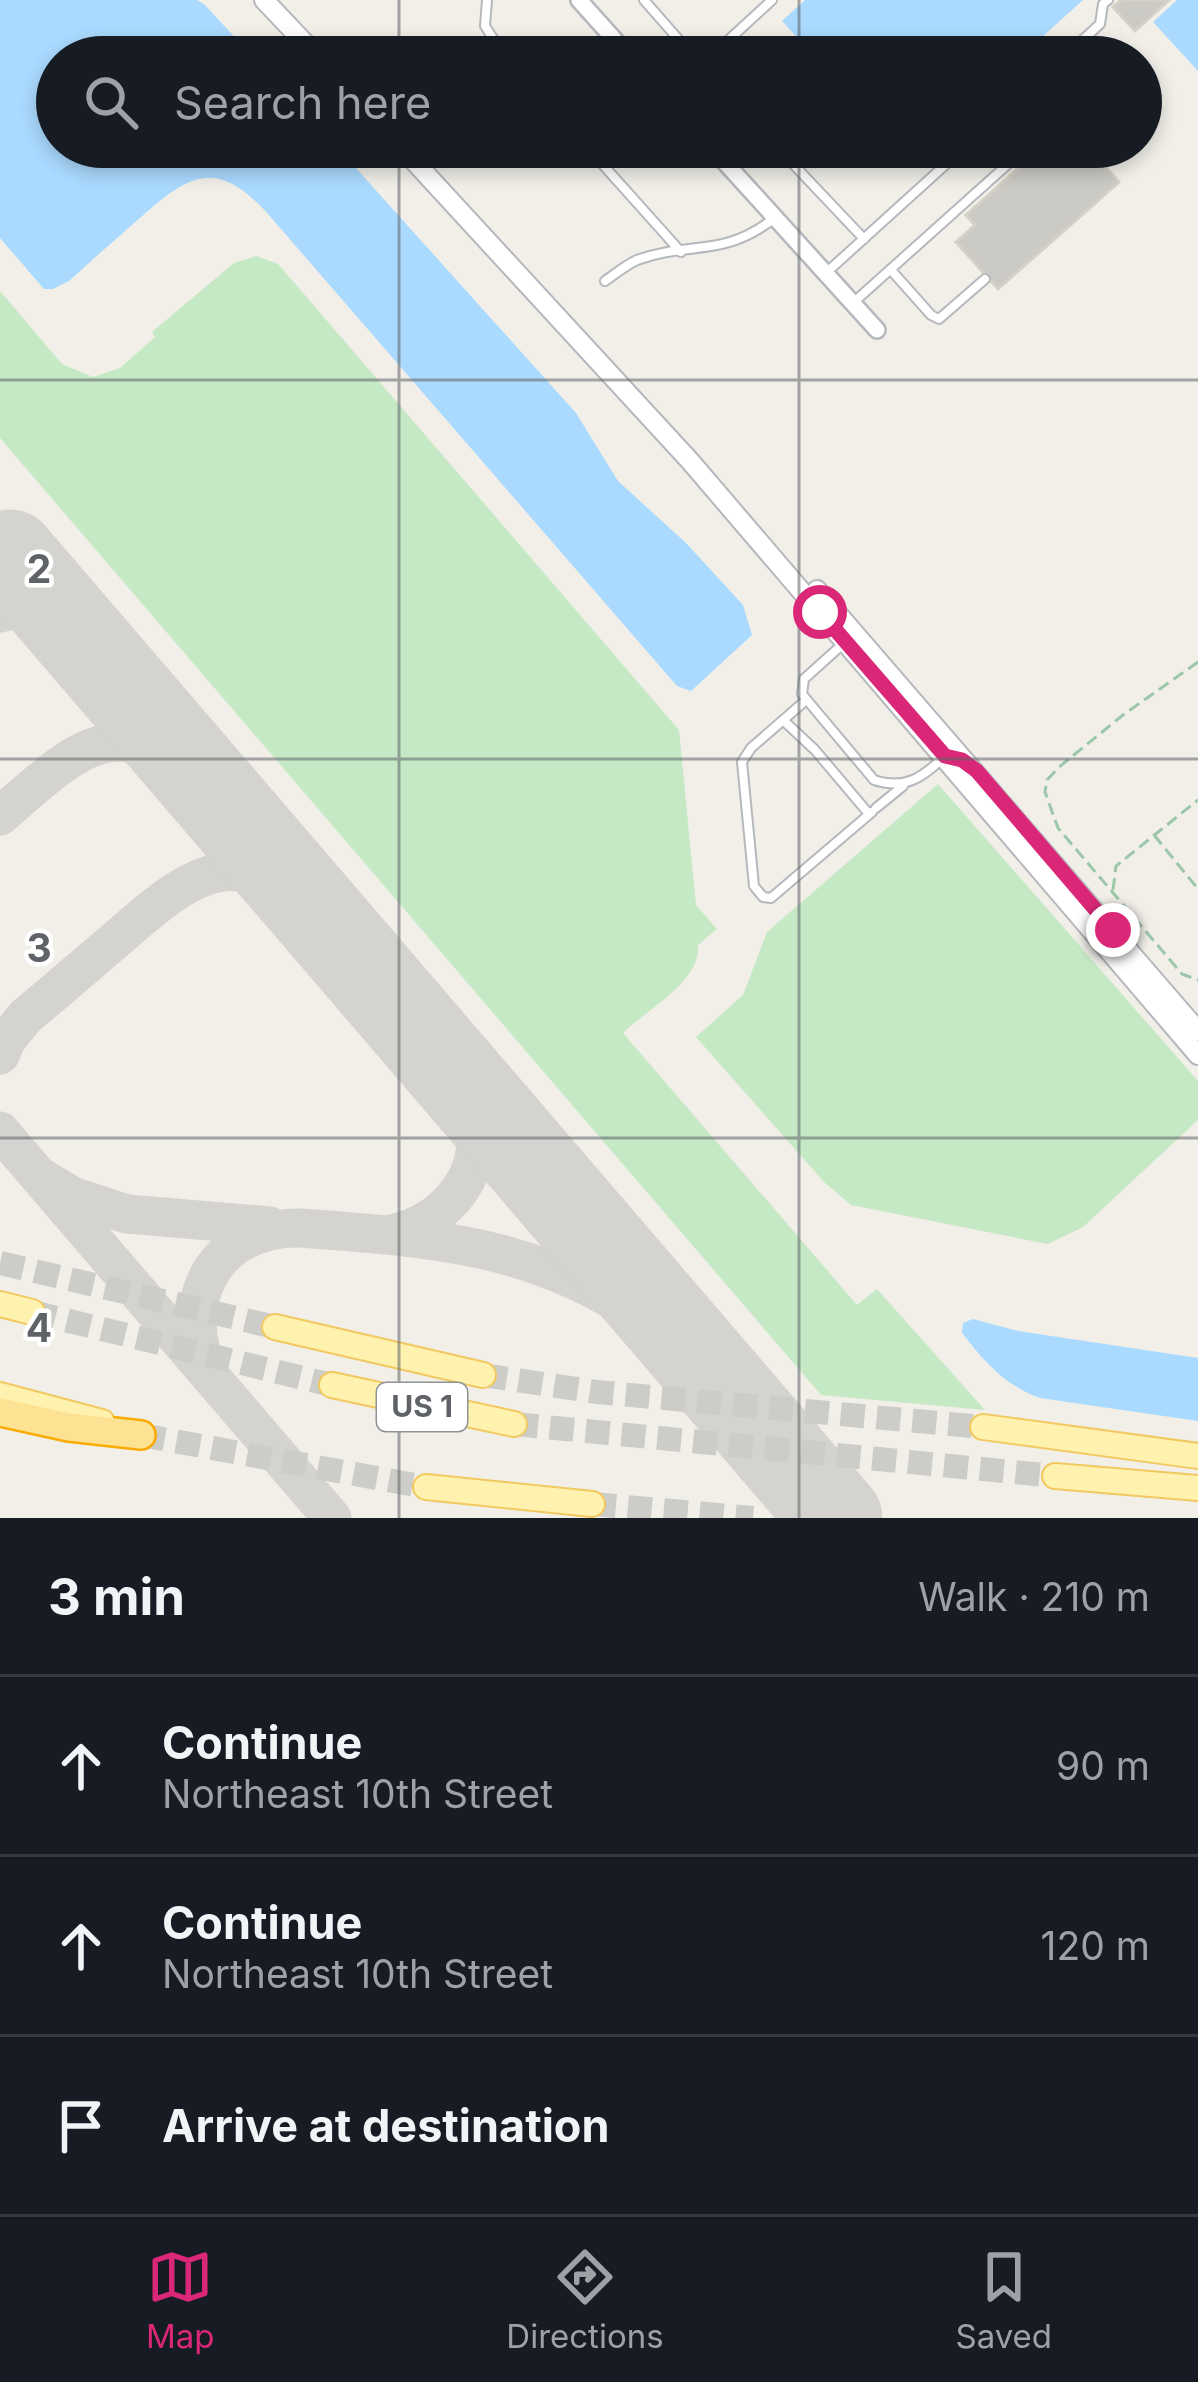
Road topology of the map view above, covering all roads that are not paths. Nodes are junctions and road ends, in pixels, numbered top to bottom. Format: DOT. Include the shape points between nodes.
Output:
graph roads {
  1 [pos="264,0"];
  2 [pos="487,0"];
  3 [pos="579,0"];
  4 [pos="644,0"];
  5 [pos="772,0"];
  6 [pos="1108,0"];
  7 [pos="298,36"];
  8 [pos="491,36"];
  9 [pos="611,36"];
  10 [pos="676,36"];
  11 [pos="733,36"];
  12 [pos="1087,36"];
  13 [pos="420,168"];
  14 [pos="606,168"];
  15 [pos="730,168"];
  16 [pos="797,168"];
  17 [pos="942,168"];
  18 [pos="1005,168"];
  19 [pos="774,218"];
  20 [pos="863,239"];
  21 [pos="682,253"];
  22 [pos="891,270"];
  23 [pos="826,273"];
  24 [pos="985,279"];
  25 [pos="605,281"];
  26 [pos="853,303"];
  27 [pos="878,330"];
  28 [pos="690,461"];
  29 [pos="846,641"];
  30 [pos="806,701"];
  31 [pos="783,719"];
  32 [pos="945,756"];
  33 [pos="977,771"];
  34 [pos="906,783"];
  35 [pos="872,811"];
  36 [pos="1167,1007"];
  37 [pos="1198,1031"];
  38 [pos="1198,1055"];
  39 [pos="0,1304"];
  40 [pos="32,1312"];
  41 [pos="275,1327"];
  42 [pos="482,1375"];
  43 [pos="332,1385"];
  44 [pos="0,1395"];
  45 [pos="0,1412"];
  46 [pos="514,1424"];
  47 [pos="983,1427"];
  48 [pos="141,1435"];
  49 [pos="1198,1456"];
  50 [pos="1055,1476"];
  51 [pos="426,1487"];
  52 [pos="1198,1488"];
  53 [pos="592,1504"];
  1 -- 7 [label="street"];
  2 -- 8 [label="lane"];
  3 -- 9 [label="street"];
  4 -- 10 [label="lane"];
  5 -- 11 [label="lane"];
  6 -- 12 [label="lane"];
  13 -- 28 [label="street"];
  14 -- 21 [label="lane"];
  15 -- 19 [label="street"];
  16 -- 20 [label="lane"];
  17 -- 20 [label="lane"];
  18 -- 22 [label="lane"];
  19 -- 21 [label="lane" via="730,244"];
  19 -- 23 [label="street"];
  20 -- 23 [label="lane"];
  21 -- 25 [label="lane" via="632,262"];
  22 -- 24 [label="lane" via="939,319"];
  22 -- 26 [label="lane"];
  23 -- 26 [label="street"];
  26 -- 27 [label="street"];
  28 -- 29 [label="street"];
  28 -- 33 [label="street"];
  29 -- 30 [label="lane" via="804,679"];
  29 -- 32 [label="street"];
  30 -- 31 [label="lane"];
  30 -- 34 [label="lane" via="874,780"];
  31 -- 35 [label="lane"];
  31 -- 35 [label="lane" via="742,762 751,878 763,897"];
  32 -- 33 [label="street"];
  32 -- 34 [label="lane"];
  32 -- 36 [label="street"];
  33 -- 36 [label="street"];
  34 -- 35 [label="lane"];
  36 -- 37 [label="street"];
  36 -- 38 [label="street"];
  39 -- 40 [label="main road"];
  41 -- 42 [label="main road"];
  43 -- 46 [label="main road, US 1"];
  44 -- 48 [label="main road"];
  45 -- 48 [label="highway"];
  47 -- 49 [label="main road"];
  50 -- 52 [label="main road"];
  51 -- 53 [label="main road"];
}
